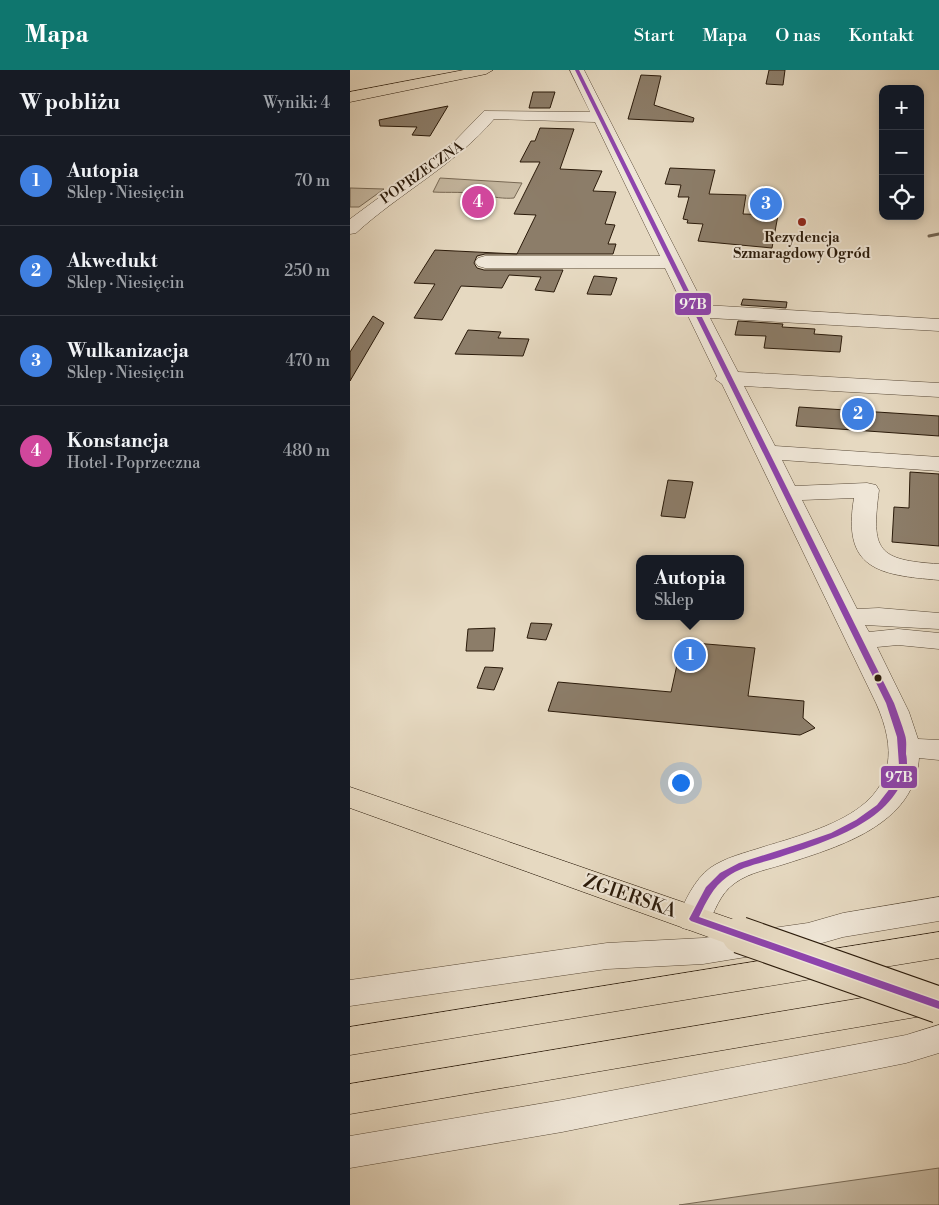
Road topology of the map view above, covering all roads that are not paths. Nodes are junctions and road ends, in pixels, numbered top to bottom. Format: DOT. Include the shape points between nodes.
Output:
graph roads {
  1 [pos="486,70"];
  2 [pos="577,70"];
  3 [pos="350,97"];
  4 [pos="601,117"];
  5 [pos="350,230"];
  6 [pos="485,262"];
  7 [pos="671,262"];
  8 [pos="695,311"];
  9 [pos="939,325"];
  10 [pos="731,386"];
  11 [pos="939,390"];
  12 [pos="939,408"];
  13 [pos="765,452"];
  14 [pos="869,459"];
  15 [pos="939,464"];
  16 [pos="867,490"];
  17 [pos="786,494"];
  18 [pos="939,572"];
  19 [pos="939,621"];
  20 [pos="853,629"];
  21 [pos="939,641"];
  22 [pos="905,747"];
  23 [pos="939,750"];
  24 [pos="350,797"];
  25 [pos="939,909"];
  26 [pos="694,919"];
  27 [pos="939,945"];
  28 [pos="350,993"];
  29 [pos="939,999"];
  30 [pos="939,1006"];
  31 [pos="939,1039"];
  32 [pos="350,1041"];
  33 [pos="350,1099"];
  34 [pos="350,1152"];
  1 -- 3 [label="main road"];
  2 -- 4 [label="street"];
  4 -- 5 [label="street, POPRZECZNA" via="490,114 465,144 377,204"];
  4 -- 7 [label="street"];
  6 -- 7 [label="street"];
  7 -- 8 [label="street"];
  8 -- 9 [label="street"];
  8 -- 10 [label="street"];
  10 -- 11 [label="street" via="767,379"];
  10 -- 12 [label="street" via="774,397"];
  10 -- 13 [label="street"];
  13 -- 14 [label="street"];
  13 -- 17 [label="street"];
  14 -- 15 [label="street"];
  14 -- 16 [label="street"];
  16 -- 17 [label="street"];
  16 -- 18 [label="street" via="863,536 870,551 892,566"];
  17 -- 20 [label="street"];
  19 -- 20 [label="street" via="879,616"];
  20 -- 21 [label="street"];
  20 -- 22 [label="street" via="892,710"];
  22 -- 23 [label="street"];
  22 -- 26 [label="street" via="900,780 877,810 842,831 723,875 709,890"];
  24 -- 26 [label="main road, ZGIERSKA"];
  25 -- 28 [label="street" via="843,925 808,935 703,951 607,956"];
  26 -- 30 [label="main road, ZGIERSKA, bridge"];
  27 -- 32 [label="main road"];
  29 -- 33 [label="main road"];
  31 -- 34 [label="street" via="906,1049 562,1116"];
}
